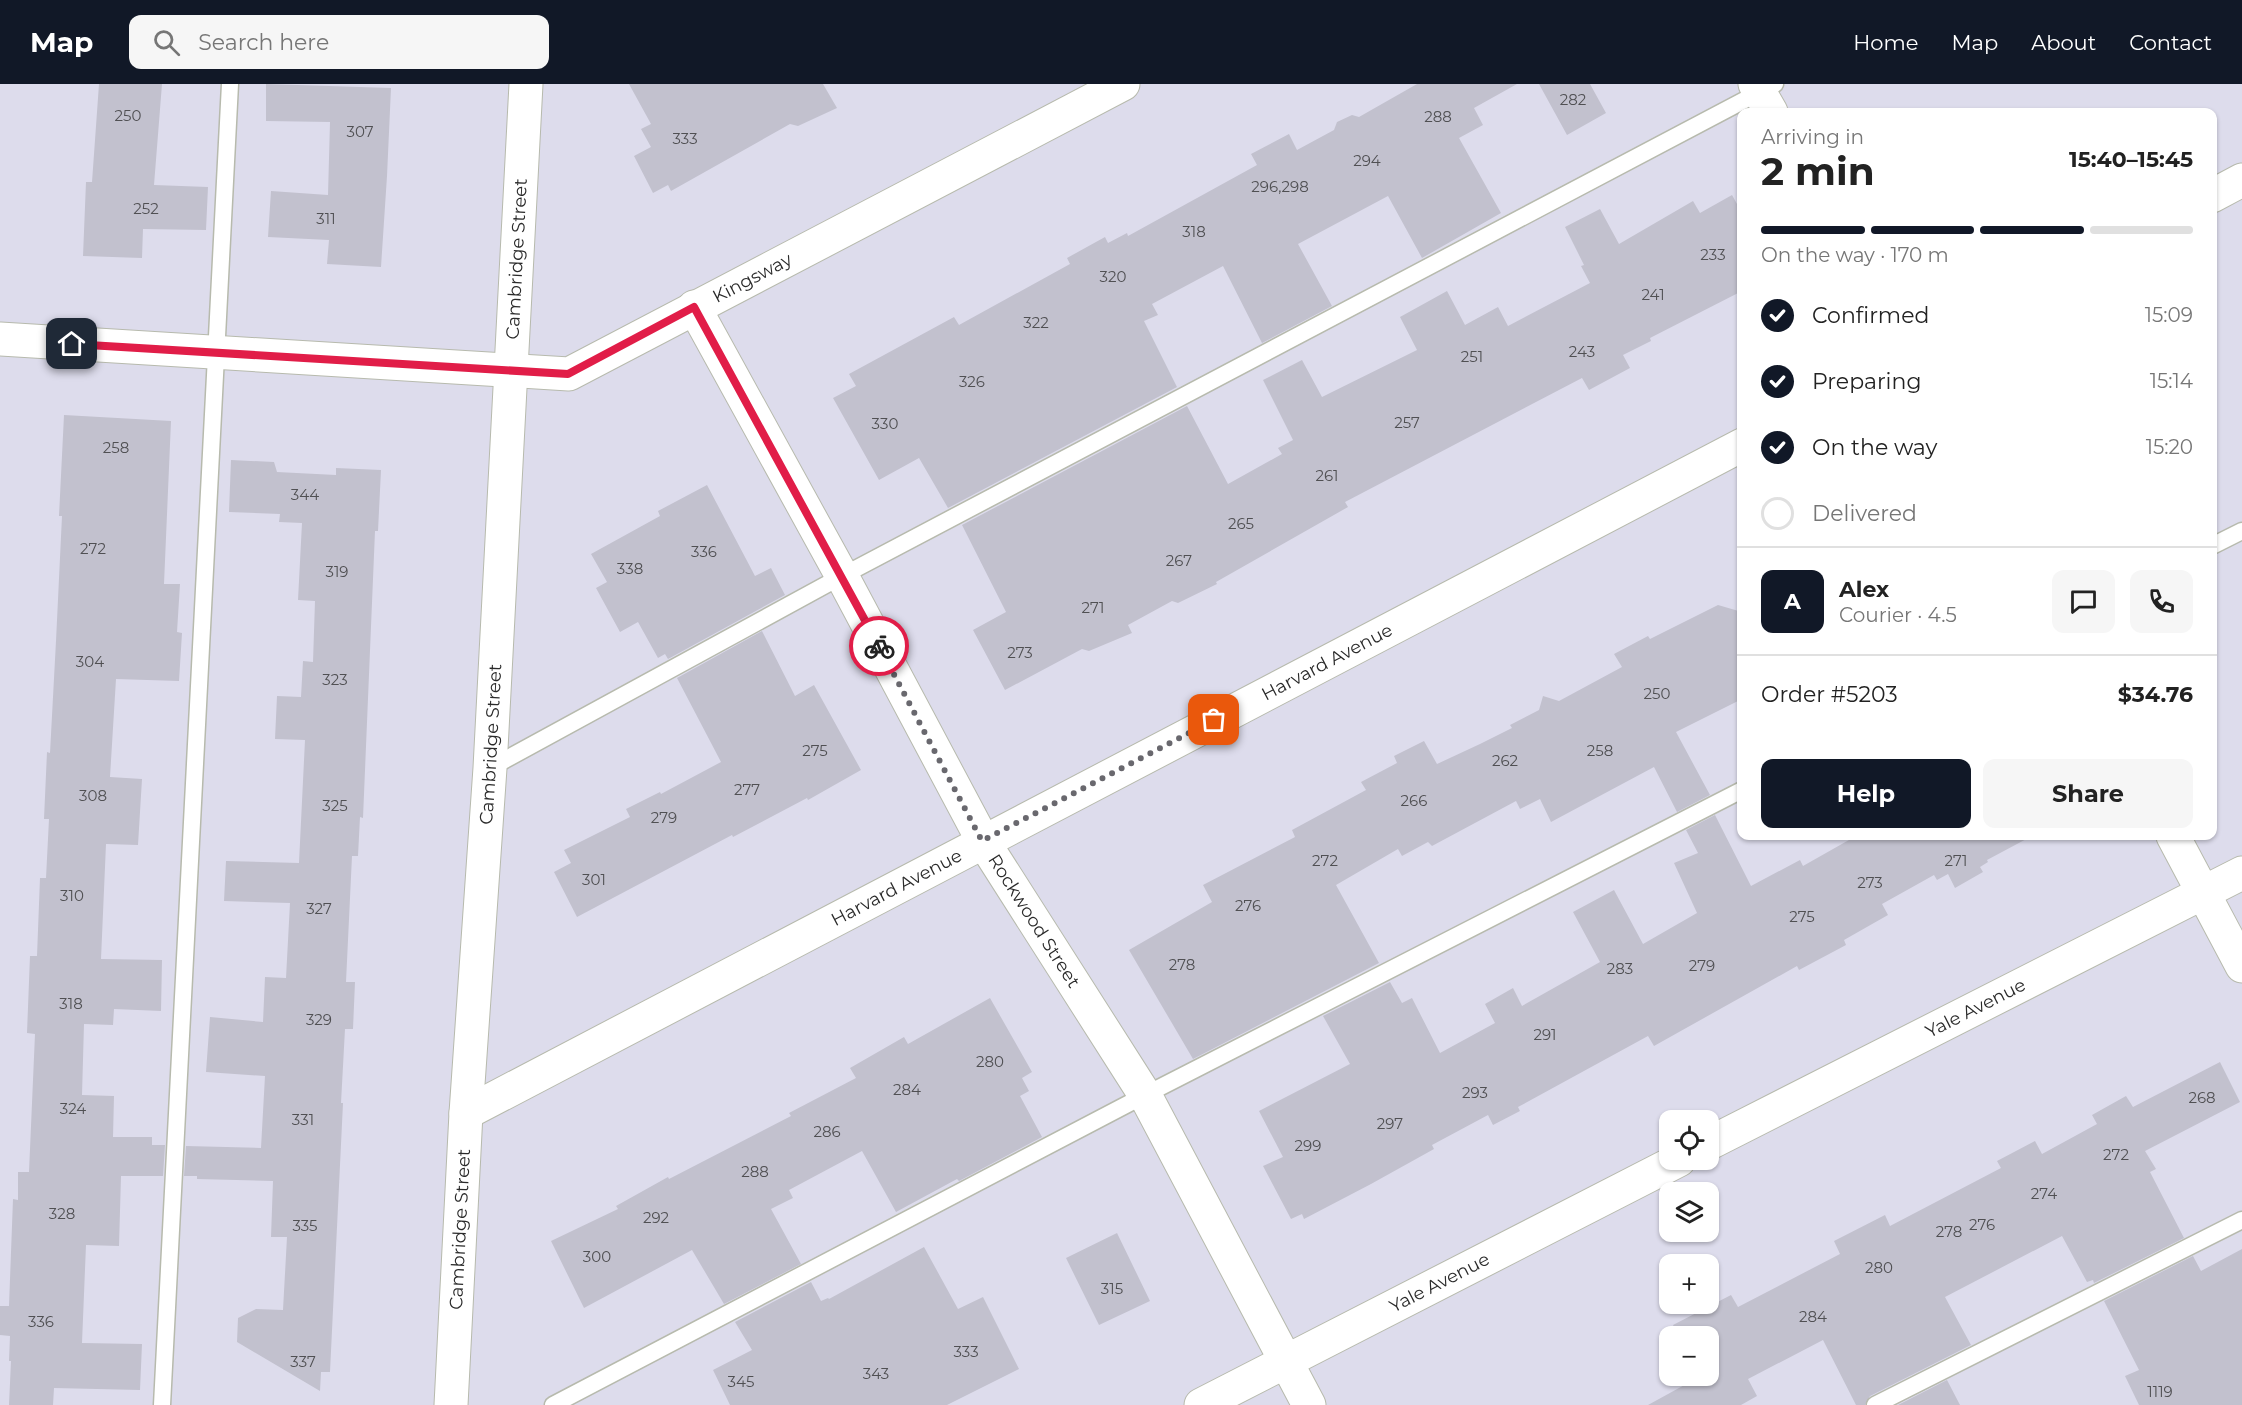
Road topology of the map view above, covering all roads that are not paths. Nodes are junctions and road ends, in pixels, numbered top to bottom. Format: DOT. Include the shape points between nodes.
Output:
graph roads {
  1 [pos="230,84"];
  2 [pos="526,84"];
  3 [pos="1123,84"];
  4 [pos="1765,93"];
  5 [pos="2242,180"];
  6 [pos="2217,193"];
  7 [pos="694,307"];
  8 [pos="0,339"];
  9 [pos="215,352"];
  10 [pos="510,370"];
  11 [pos="1737,448"];
  12 [pos="2242,531"];
  13 [pos="2217,544"];
  14 [pos="842,576"];
  15 [pos="490,768"];
  16 [pos="1737,793"];
  17 [pos="2175,840"];
  18 [pos="982,841"];
  19 [pos="2242,873"];
  20 [pos="2202,892"];
  21 [pos="2242,966"];
  22 [pos="1145,1095"];
  23 [pos="466,1113"];
  24 [pos="1719,1138"];
  25 [pos="1659,1170"];
  26 [pos="2242,1220"];
  27 [pos="1285,1360"];
  28 [pos="162,1405"];
  29 [pos="451,1405"];
  30 [pos="553,1405"];
  31 [pos="1201,1405"];
  32 [pos="1309,1405"];
  33 [pos="1875,1405"];
  1 -- 9 [label="lane"];
  2 -- 10 [label="street, Cambridge Street"];
  3 -- 7 [label="street, Kingsway"];
  4 -- 14 [label="lane"];
  5 -- 6 [label="street"];
  7 -- 10 [label="street, Kingsway" via="568,374"];
  7 -- 14 [label="street, Rockwood Street"];
  8 -- 9 [label="street, Kingsway"];
  9 -- 10 [label="street, Kingsway"];
  9 -- 28 [label="lane"];
  10 -- 15 [label="street, Cambridge Street"];
  11 -- 18 [label="street, Harvard Avenue"];
  12 -- 13 [label="lane"];
  14 -- 15 [label="lane"];
  14 -- 18 [label="street, Rockwood Street"];
  15 -- 23 [label="street, Cambridge Street"];
  16 -- 22 [label="lane"];
  17 -- 20 [label="street"];
  18 -- 22 [label="street, Rockwood Street"];
  18 -- 23 [label="street, Harvard Avenue"];
  19 -- 20 [label="street, Yale Avenue"];
  20 -- 21 [label="street"];
  20 -- 24 [label="street, Yale Avenue"];
  22 -- 27 [label="street, Rockwood Street"];
  22 -- 30 [label="lane"];
  23 -- 29 [label="street, Cambridge Street"];
  25 -- 27 [label="street, Yale Avenue"];
  26 -- 33 [label="lane"];
  27 -- 31 [label="street, Yale Avenue"];
  27 -- 32 [label="street, Rockwood Street"];
}
